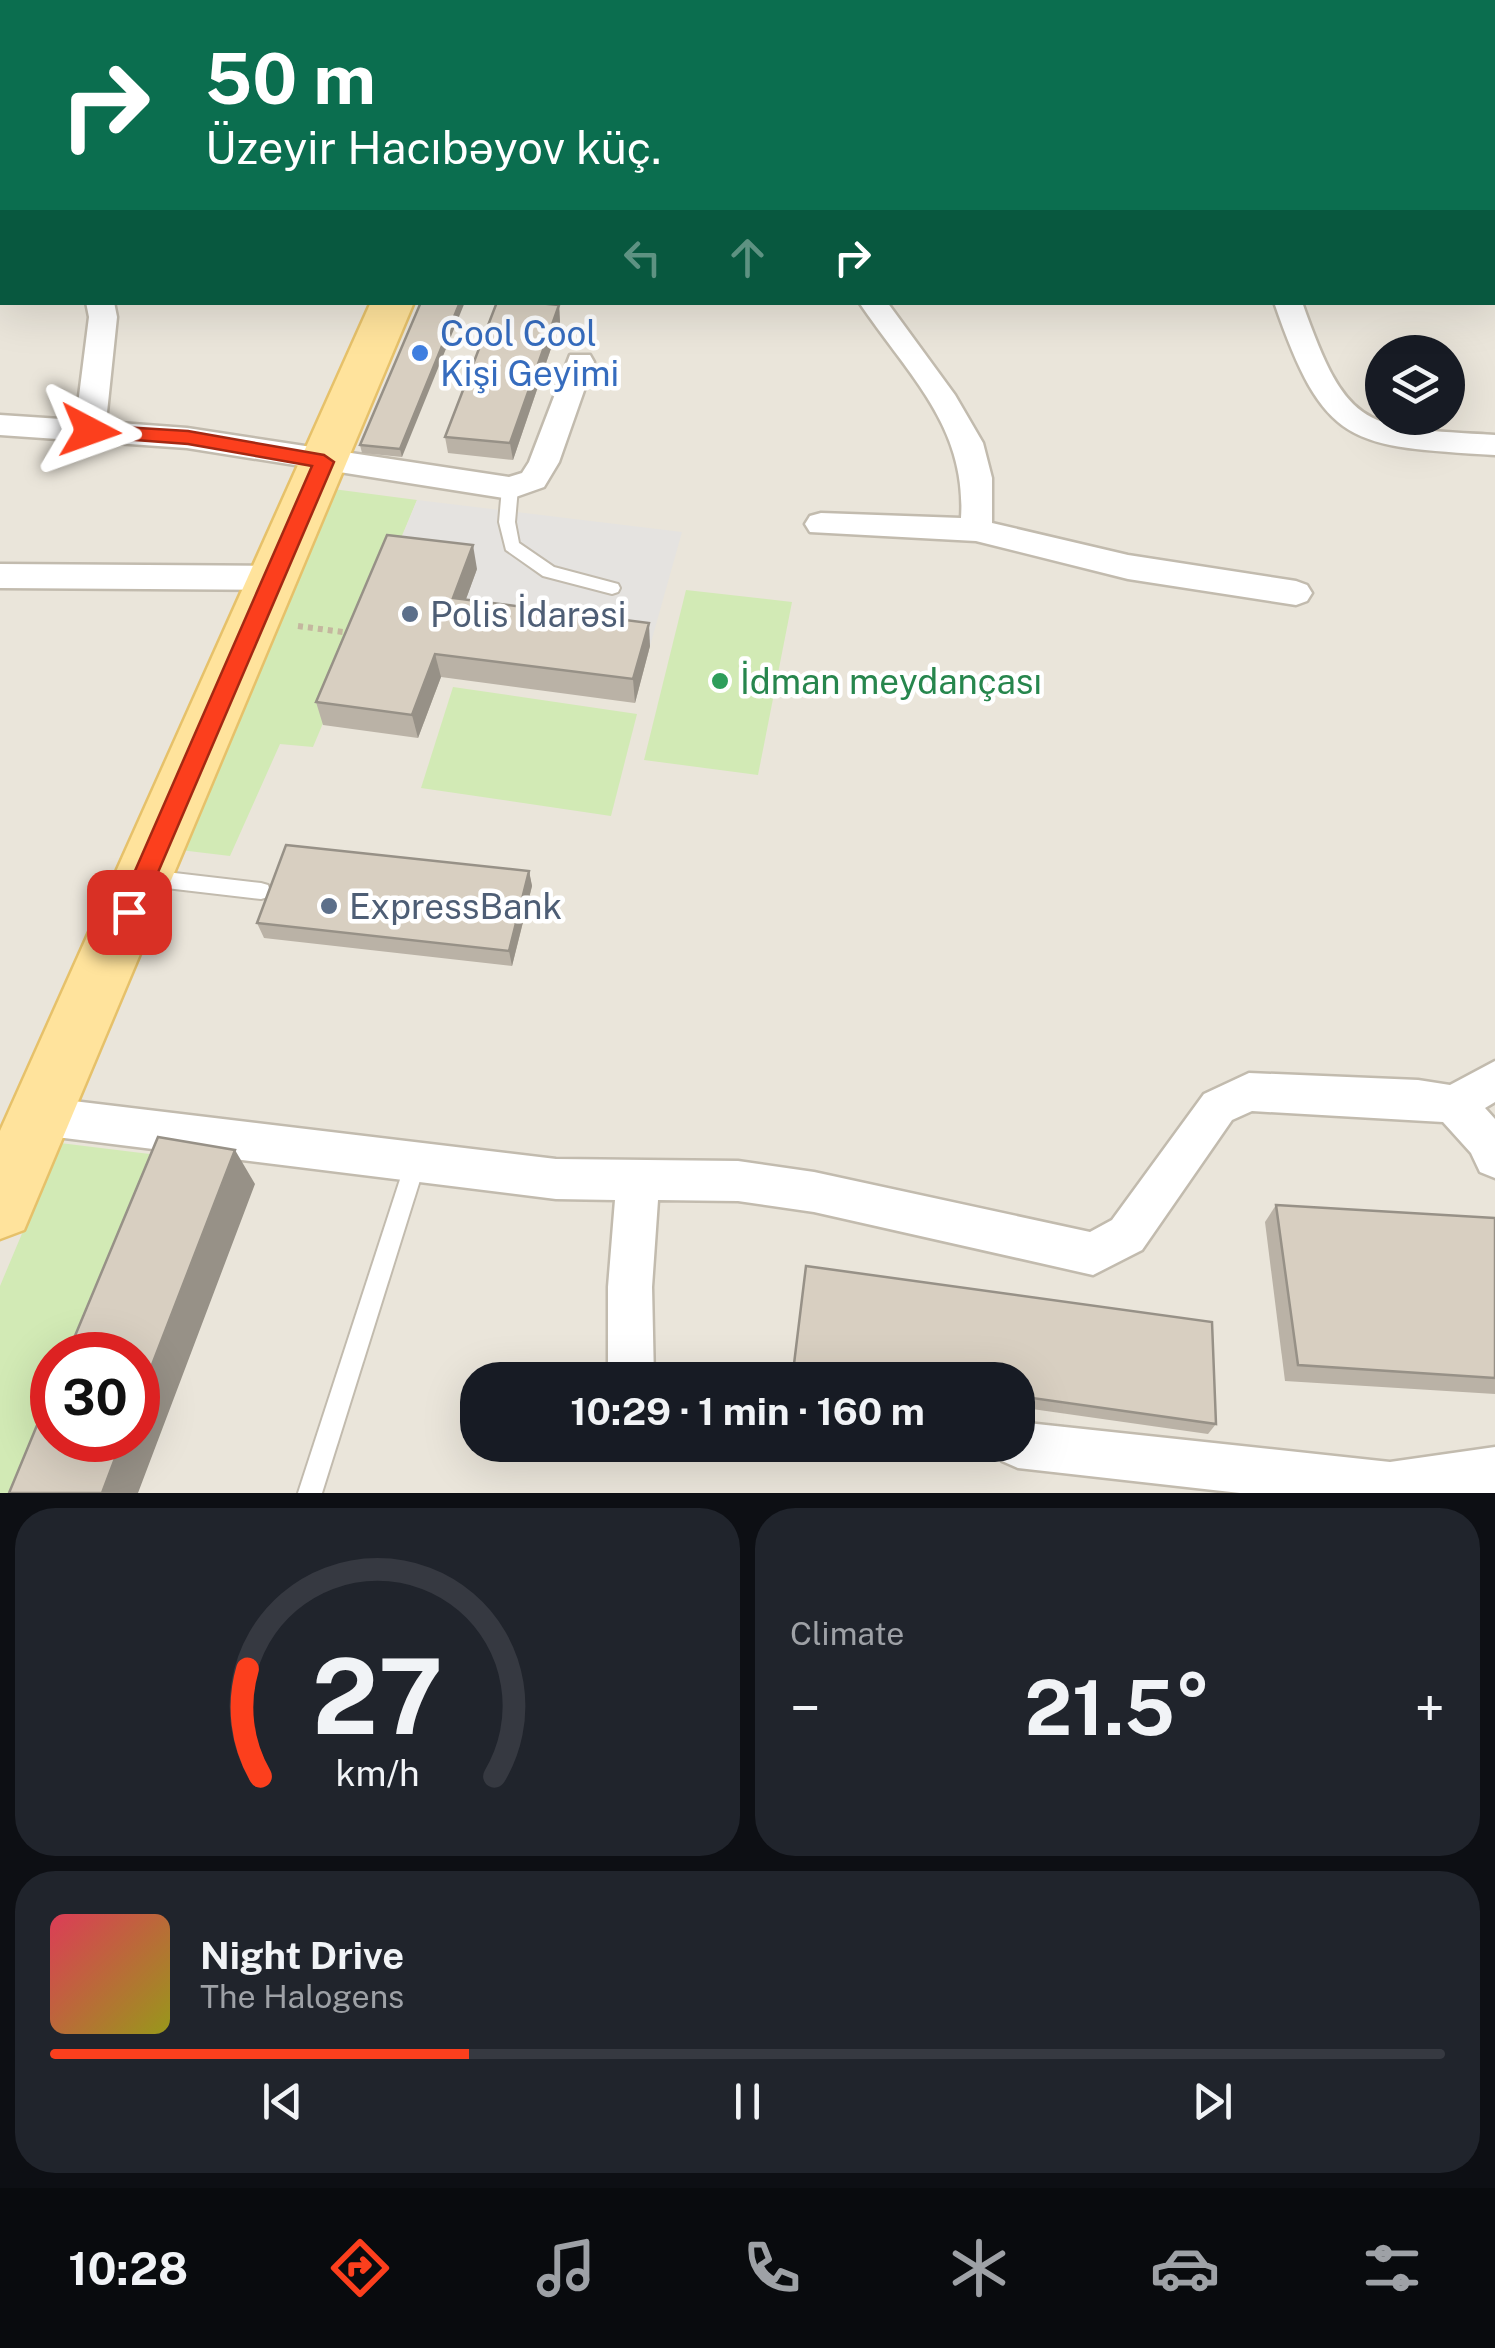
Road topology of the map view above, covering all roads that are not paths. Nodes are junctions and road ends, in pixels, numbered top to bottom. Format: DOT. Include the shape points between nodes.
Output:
graph roads {
  1 [pos="101,305"];
  2 [pos="392,305"];
  3 [pos="874,305"];
  4 [pos="1286,305"];
  5 [pos="580,362"];
  6 [pos="0,425"];
  7 [pos="90,431"];
  8 [pos="1495,446"];
  9 [pos="324,462"];
  10 [pos="510,488"];
  11 [pos="820,524"];
  12 [pos="976,530"];
  13 [pos="0,576"];
  14 [pos="612,588"];
  15 [pos="1296,594"];
  16 [pos="265,599"];
  17 [pos="144,878"];
  18 [pos="261,891"];
  19 [pos="1495,1080"];
  20 [pos="1454,1105"];
  21 [pos="40,1116"];
  22 [pos="1495,1158"];
  23 [pos="416,1162"];
  24 [pos="638,1181"];
  25 [pos="0,1208"];
  26 [pos="631,1362"];
  27 [pos="1035,1446"];
  28 [pos="1495,1471"];
  29 [pos="310,1493"];
  1 -- 7 [label="street"];
  2 -- 9 [label="main road"];
  3 -- 12 [label="street" via="973,456"];
  4 -- 8 [label="street" via="1321,377 1353,423 1377,433"];
  5 -- 10 [label="street" via="544,462 532,480"];
  6 -- 7 [label="street"];
  7 -- 9 [label="street" via="188,438"];
  9 -- 10 [label="street"];
  9 -- 16 [label="main road"];
  10 -- 14 [label="lane" via="512,546 549,572"];
  11 -- 12 [label="street"];
  12 -- 15 [label="street" via="1128,568"];
  13 -- 16 [label="street"];
  16 -- 17 [label="main road"];
  17 -- 18 [label="lane"];
  17 -- 21 [label="main road"];
  19 -- 20 [label="street"];
  20 -- 22 [label="street"];
  20 -- 24 [label="street" via="1250,1092 1218,1107 1127,1235 1092,1254 814,1192 738,1181"];
  21 -- 23 [label="street"];
  21 -- 25 [label="main road"];
  23 -- 24 [label="street"];
  23 -- 29 [label="lane"];
  24 -- 26 [label="street"];
  27 -- 28 [label="street" via="1390,1486"];
}
